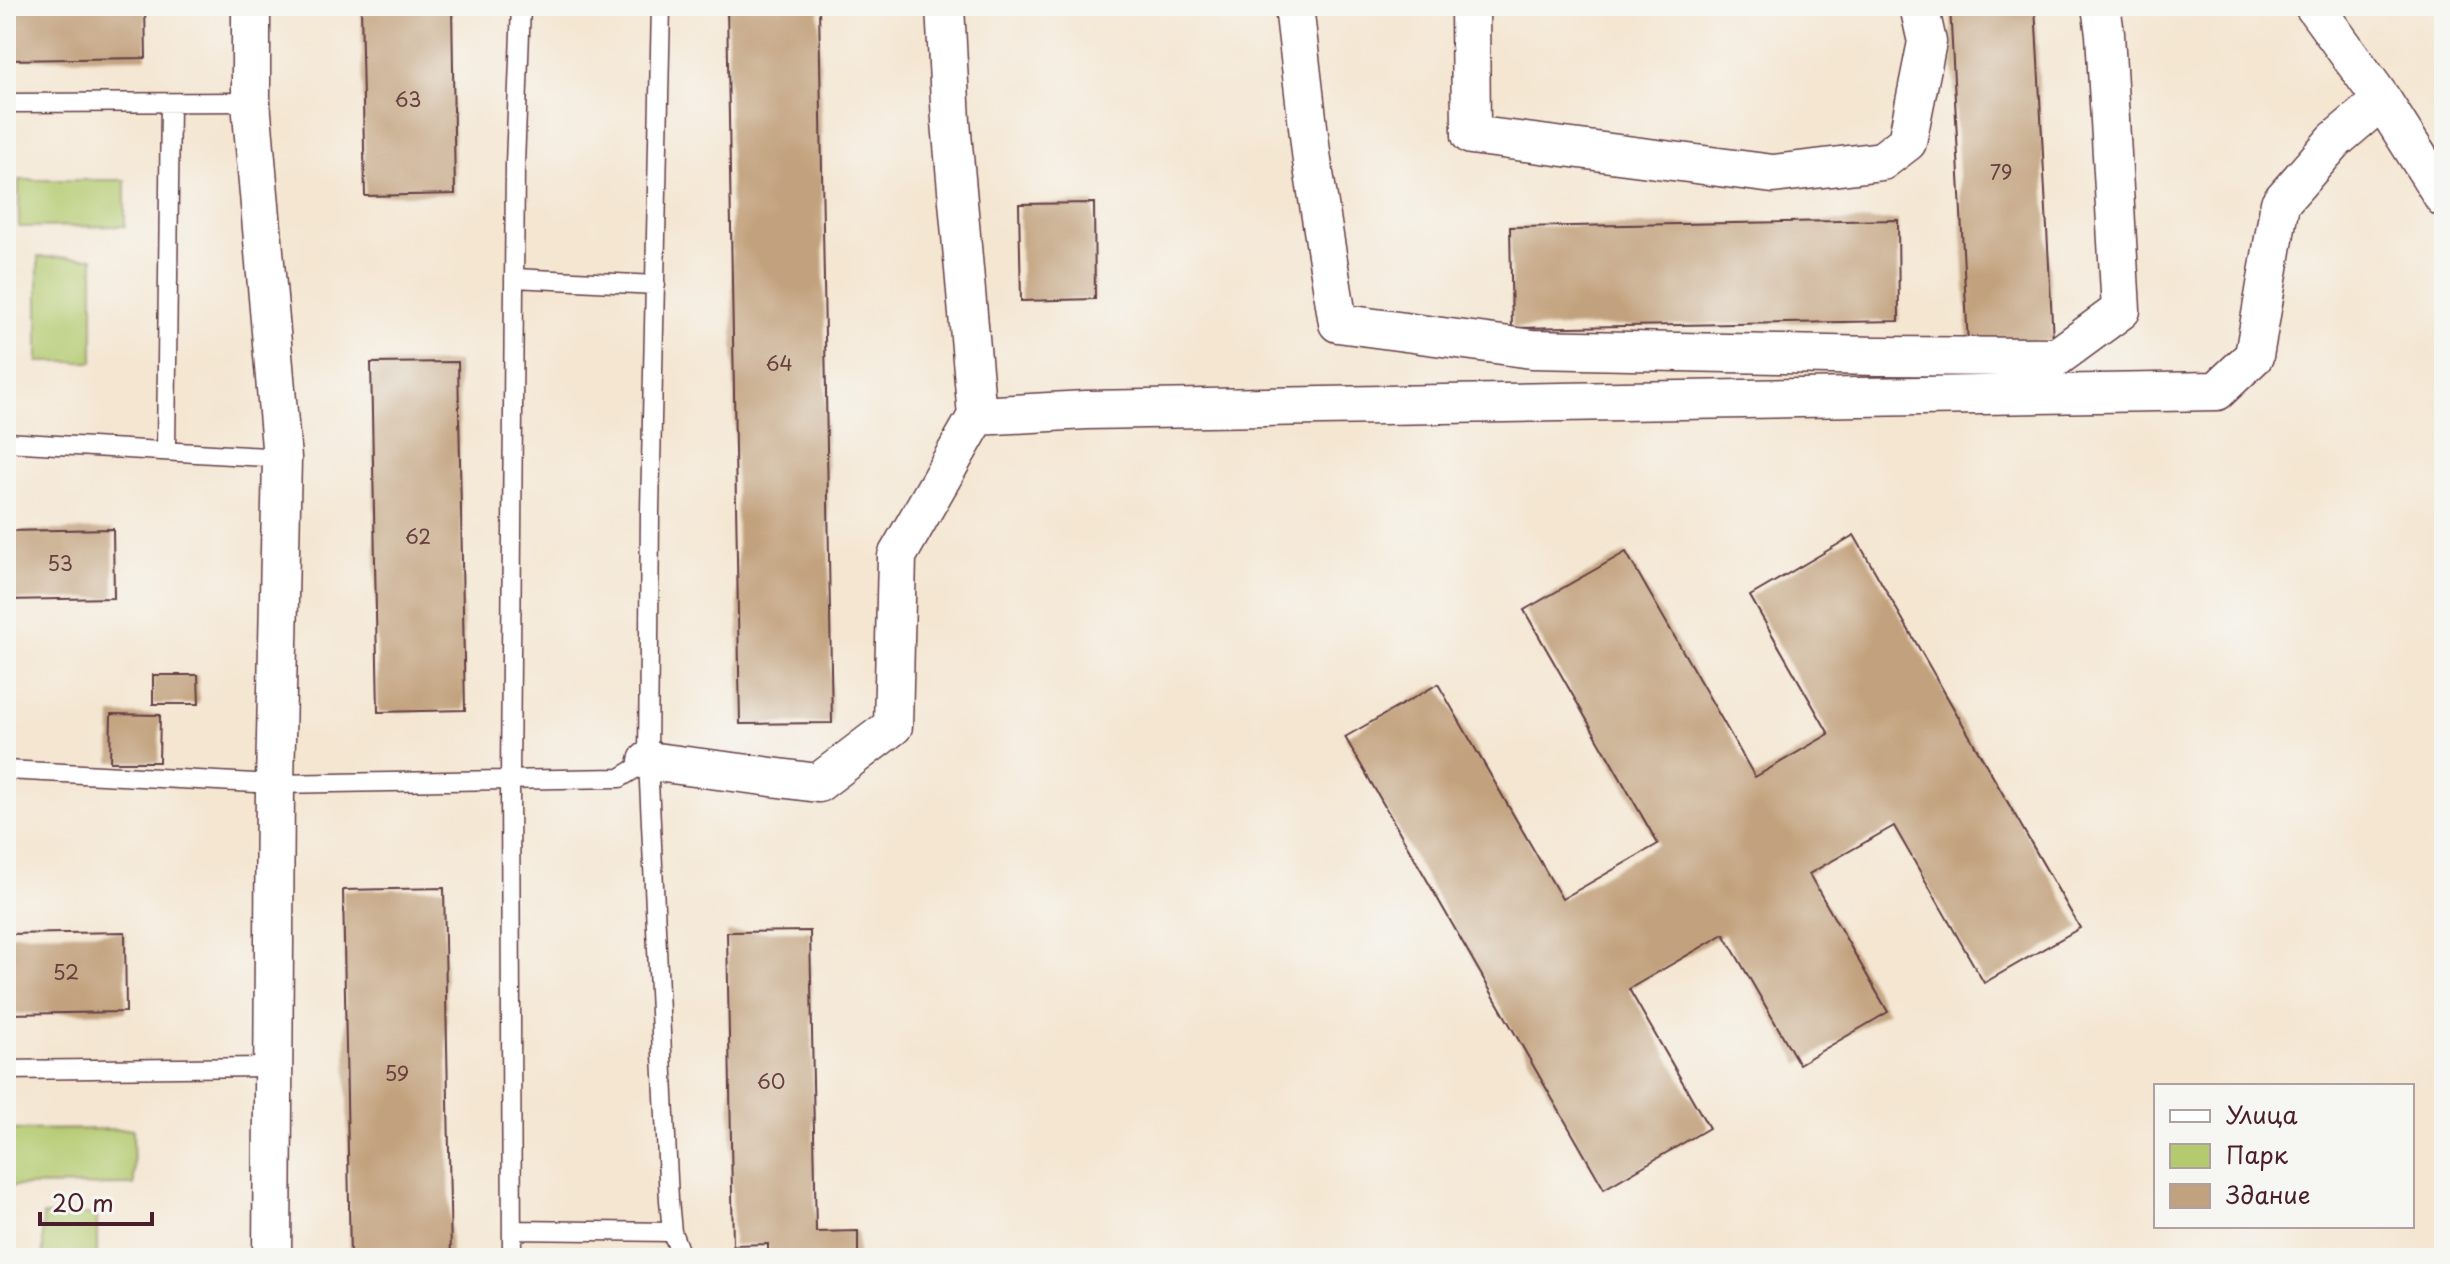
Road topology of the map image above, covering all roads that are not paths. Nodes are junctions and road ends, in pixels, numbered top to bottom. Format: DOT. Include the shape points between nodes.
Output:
graph roads {
  1 [pos="251,6"];
  2 [pos="521,6"];
  3 [pos="661,6"];
  4 [pos="945,6"];
  5 [pos="1294,6"];
  6 [pos="1470,6"];
  7 [pos="1919,6"];
  8 [pos="2101,6"];
  9 [pos="2314,6"];
  10 [pos="2382,100"];
  11 [pos="251,102"];
  12 [pos="6,103"];
  13 [pos="170,103"];
  14 [pos="2444,198"];
  15 [pos="514,278"];
  16 [pos="656,285"];
  17 [pos="977,416"];
  18 [pos="6,442"];
  19 [pos="166,450"];
  20 [pos="282,458"];
  21 [pos="648,761"];
  22 [pos="6,770"];
  23 [pos="510,780"];
  24 [pos="275,784"];
  25 [pos="274,1067"];
  26 [pos="6,1070"];
  27 [pos="512,1230"];
  28 [pos="672,1232"];
  29 [pos="272,1258"];
  30 [pos="512,1258"];
  31 [pos="682,1258"];
  1 -- 11 [label="street"];
  2 -- 15 [label="lane"];
  3 -- 16 [label="lane"];
  4 -- 17 [label="street"];
  5 -- 8 [label="street" via="1338,323 1532,349 2042,357 2057,357 2121,310"];
  6 -- 7 [label="street" via="1471,135 1773,174 1882,161 1907,142 1927,42"];
  9 -- 10 [label="street"];
  10 -- 14 [label="street"];
  10 -- 17 [label="street" via="2335,140 2280,203 2254,356 2217,391"];
  11 -- 13 [label="lane"];
  11 -- 20 [label="street"];
  12 -- 13 [label="lane"];
  13 -- 19 [label="lane"];
  15 -- 16 [label="lane"];
  15 -- 23 [label="lane"];
  16 -- 21 [label="lane"];
  17 -- 21 [label="street" via="897,556 893,726 818,783"];
  18 -- 19 [label="lane"];
  19 -- 20 [label="lane"];
  20 -- 24 [label="street"];
  21 -- 23 [label="lane" via="620,778"];
  21 -- 28 [label="lane"];
  22 -- 24 [label="lane"];
  23 -- 24 [label="lane"];
  23 -- 27 [label="lane"];
  24 -- 25 [label="street"];
  25 -- 26 [label="lane"];
  25 -- 29 [label="street"];
  27 -- 28 [label="lane"];
  27 -- 30 [label="lane"];
  28 -- 31 [label="lane"];
}
